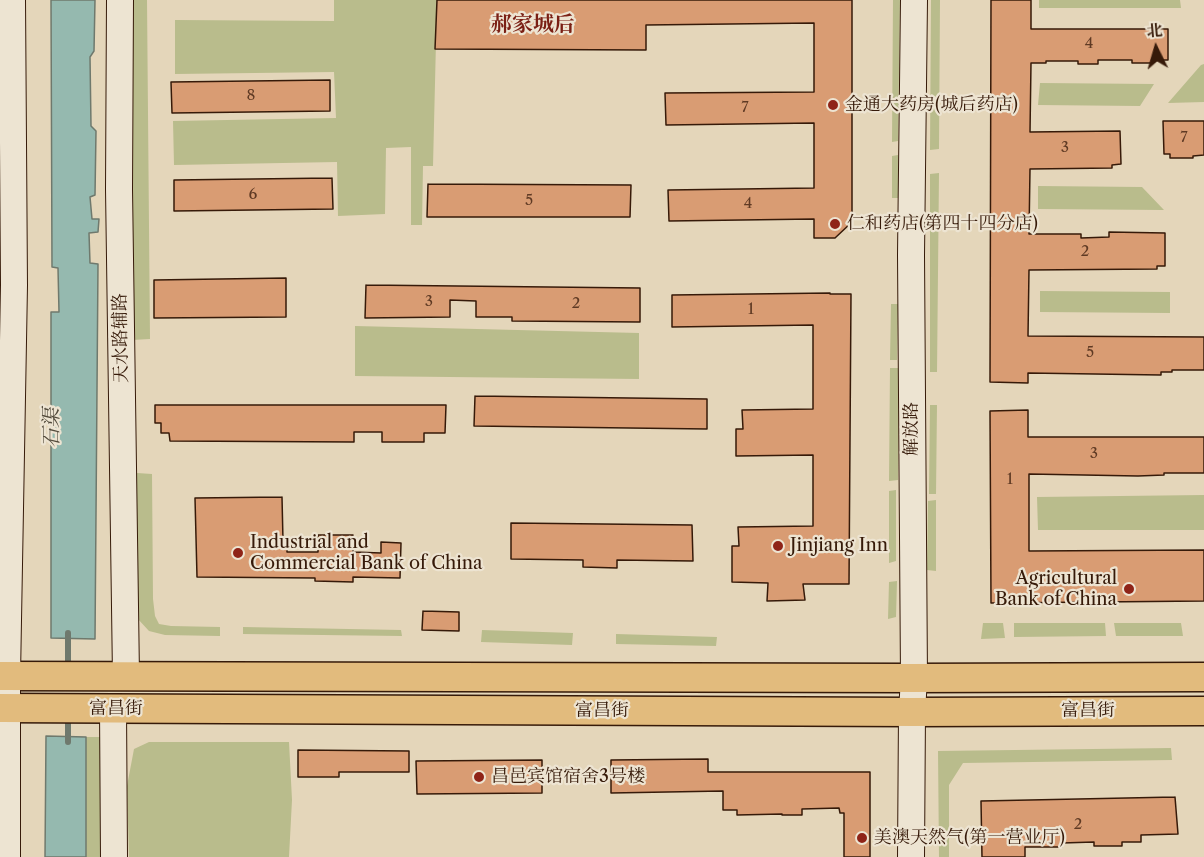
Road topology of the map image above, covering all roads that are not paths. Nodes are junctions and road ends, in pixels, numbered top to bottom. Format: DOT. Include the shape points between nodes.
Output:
graph roads {
  1 [pos="12,0"];
  2 [pos="120,0"];
  3 [pos="914,0"];
  4 [pos="4,676"];
  5 [pos="114,676"];
  6 [pos="1204,677"];
  7 [pos="914,678"];
  8 [pos="3,708"];
  9 [pos="105,709"];
  10 [pos="1204,711"];
  11 [pos="912,712"];
  12 [pos="7,857"];
  13 [pos="114,857"];
  14 [pos="911,857"];
  1 -- 4 [label="street" via="14,285"];
  2 -- 5 [label="street, 天水路辅路"];
  3 -- 7 [label="street, 解放路"];
  4 -- 5 [label="main road, 富昌街"];
  4 -- 8 [label="street"];
  5 -- 7 [label="main road, 富昌街"];
  6 -- 7 [label="main road, 富昌街"];
  7 -- 11 [label="street, 解放路"];
  8 -- 9 [label="main road, 富昌街"];
  8 -- 12 [label="street"];
  9 -- 11 [label="main road, 富昌街"];
  9 -- 13 [label="street"];
  10 -- 11 [label="main road, 富昌街"];
  11 -- 14 [label="street, 解放路"];
}
